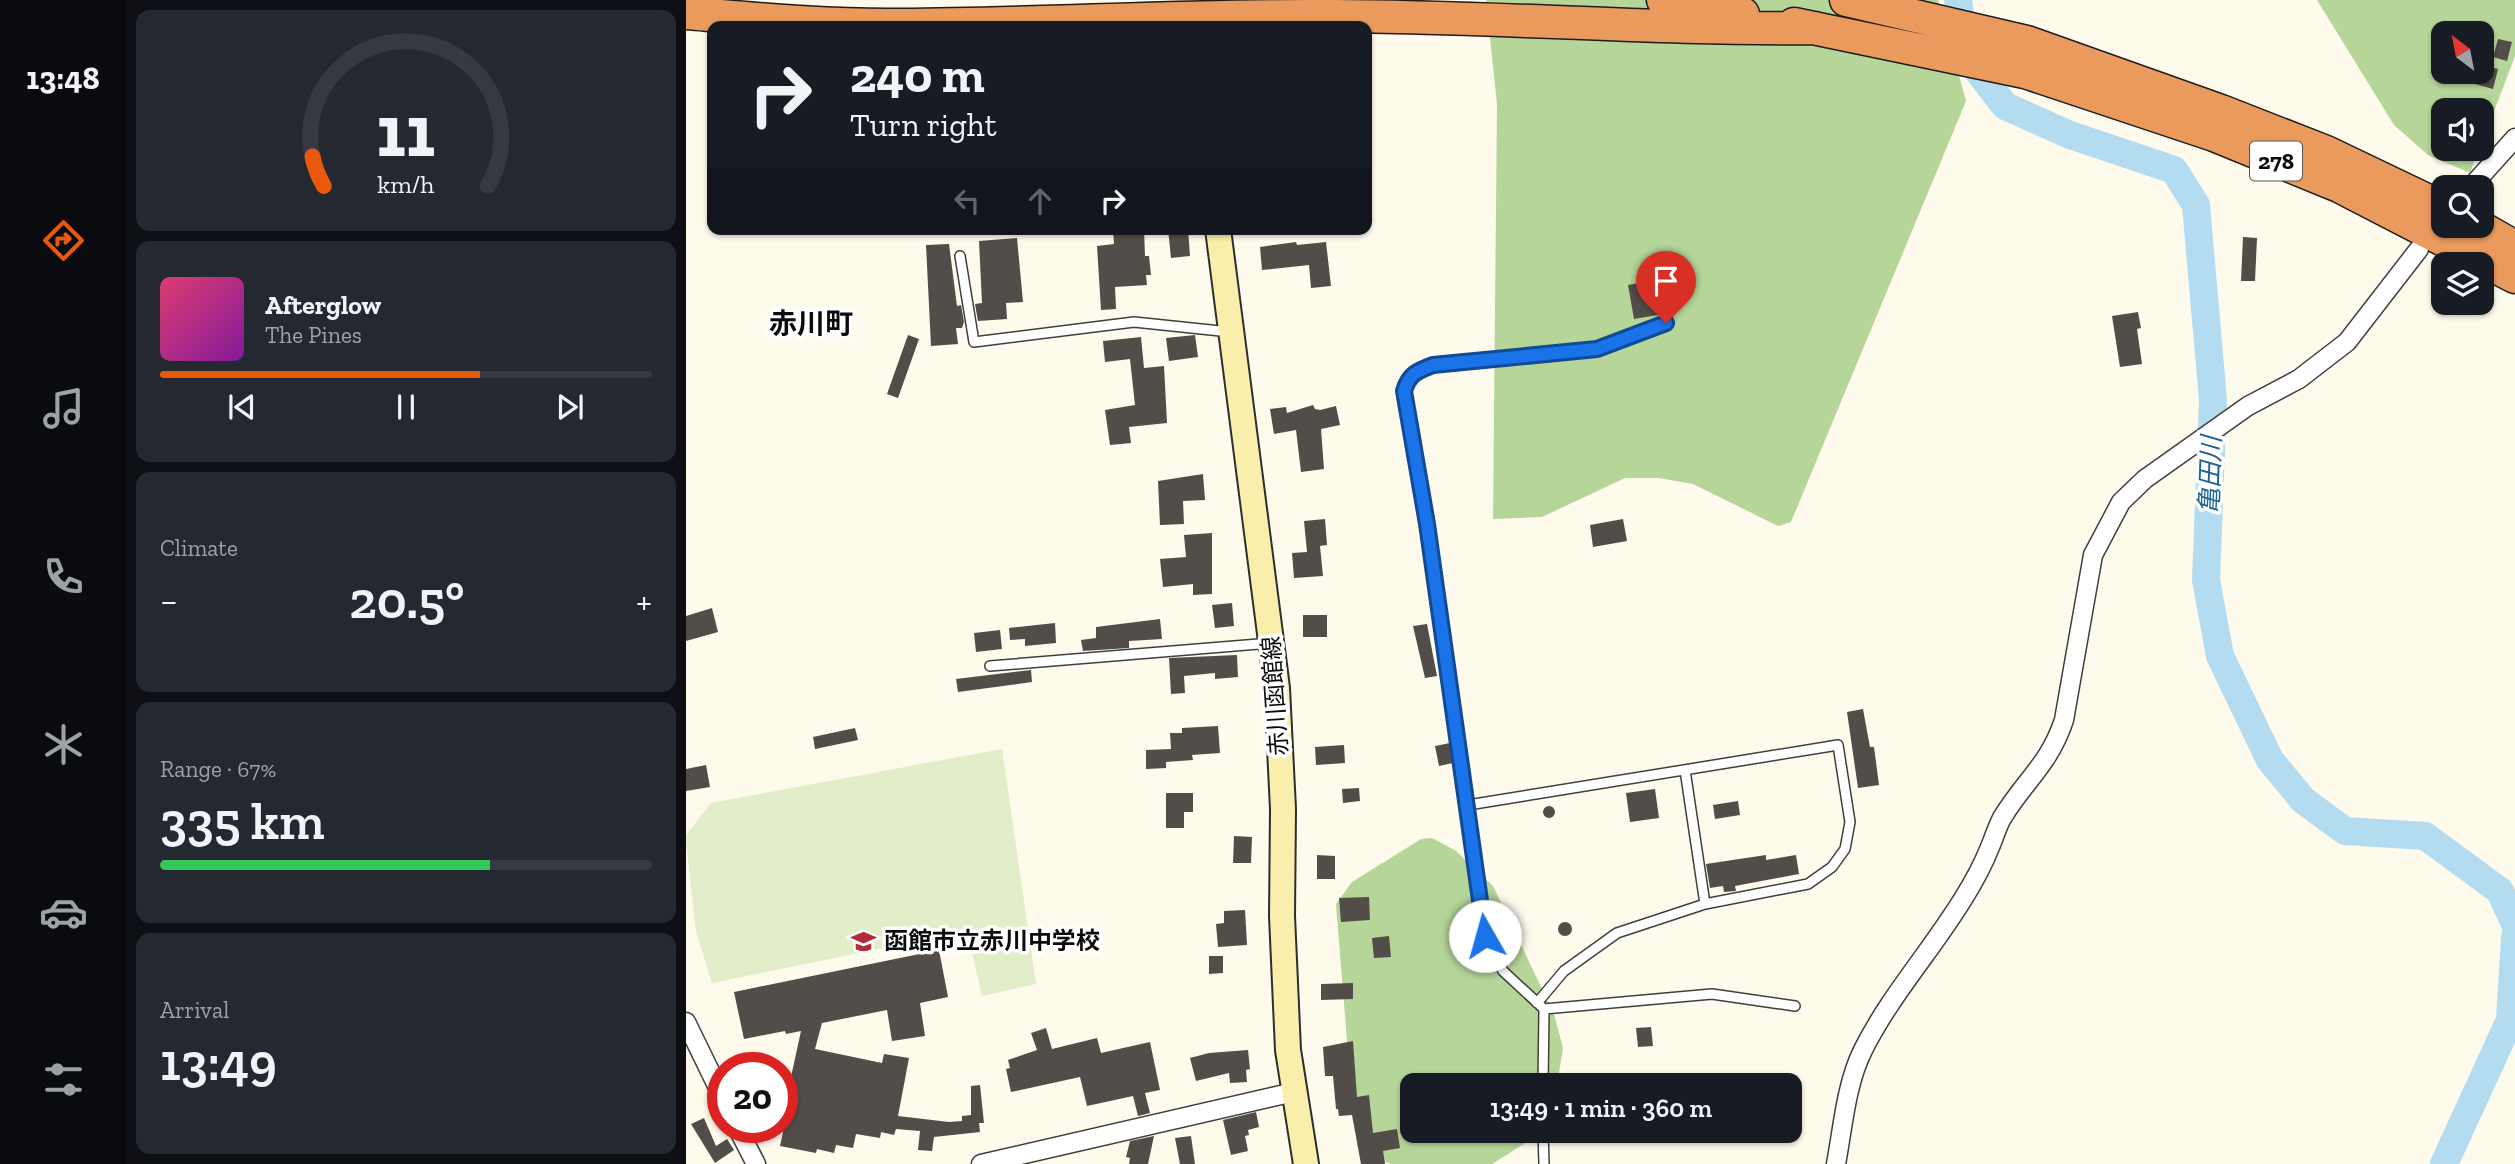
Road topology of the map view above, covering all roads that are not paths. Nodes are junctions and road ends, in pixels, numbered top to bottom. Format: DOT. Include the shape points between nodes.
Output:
graph roads {
  1 [pos="1662,0"];
  2 [pos="1846,0"];
  3 [pos="686,13"];
  4 [pos="1193,14"];
  5 [pos="772,21"];
  6 [pos="1022,21"];
  7 [pos="1815,28"];
  8 [pos="2026,57"];
  9 [pos="2515,138"];
  10 [pos="2482,175"];
  11 [pos="2431,202"];
  12 [pos="1219,235"];
  13 [pos="2494,235"];
  14 [pos="2515,247"];
  15 [pos="2419,249"];
  16 [pos="960,256"];
  17 [pos="2515,277"];
  18 [pos="1666,323"];
  19 [pos="1231,332"];
  20 [pos="1272,643"];
  21 [pos="990,666"];
  22 [pos="1685,770"];
  23 [pos="1468,805"];
  24 [pos="1705,904"];
  25 [pos="1540,1006"];
  26 [pos="1795,1006"];
  27 [pos="686,1022"];
  28 [pos="707,1065"];
  29 [pos="1543,1073"];
  30 [pos="1294,1092"];
  31 [pos="745,1143"];
  32 [pos="1543,1143"];
  33 [pos="755,1164"];
  34 [pos="981,1164"];
  35 [pos="1306,1164"];
  36 [pos="1544,1164"];
  37 [pos="1836,1164"];
  1 -- 7 [label="highway, 278"];
  2 -- 8 [label="highway, 278"];
  3 -- 5 [label="highway"];
  4 -- 6 [label="highway"];
  4 -- 7 [label="highway"];
  7 -- 8 [label="highway, 278"];
  8 -- 11 [label="highway, 278" via="2221,111 2326,152"];
  8 -- 17 [label="highway, 278" via="2339,186"];
  9 -- 10 [label="street"];
  12 -- 19 [label="main road, 赤川函館線"];
  13 -- 14 [label="highway"];
  15 -- 37 [label="street" via="2347,342 2299,379 2248,407 2145,479 2121,502 2093,555 2056,743 2000,821 1971,886 1862,1052"];
  16 -- 19 [label="lane" via="974,342 1134,322"];
  18 -- 23 [label="lane" via="1597,349 1433,365 1408,378 1404,391"];
  19 -- 20 [label="main road, 赤川函館線"];
  20 -- 21 [label="lane"];
  20 -- 30 [label="main road, 赤川函館線" via="1283,809 1284,986"];
  22 -- 23 [label="lane"];
  22 -- 24 [label="lane"];
  22 -- 24 [label="lane" via="1838,746 1850,822 1845,849 1832,867 1808,884"];
  23 -- 25 [label="lane" via="1485,936 1503,971"];
  24 -- 25 [label="lane" via="1618,933 1564,971"];
  25 -- 26 [label="lane" via="1712,994"];
  25 -- 29 [label="lane"];
  27 -- 28 [label="street"];
  30 -- 34 [label="street"];
  30 -- 35 [label="main road, 赤川函館線"];
  31 -- 33 [label="street"];
  32 -- 36 [label="lane"];
}
